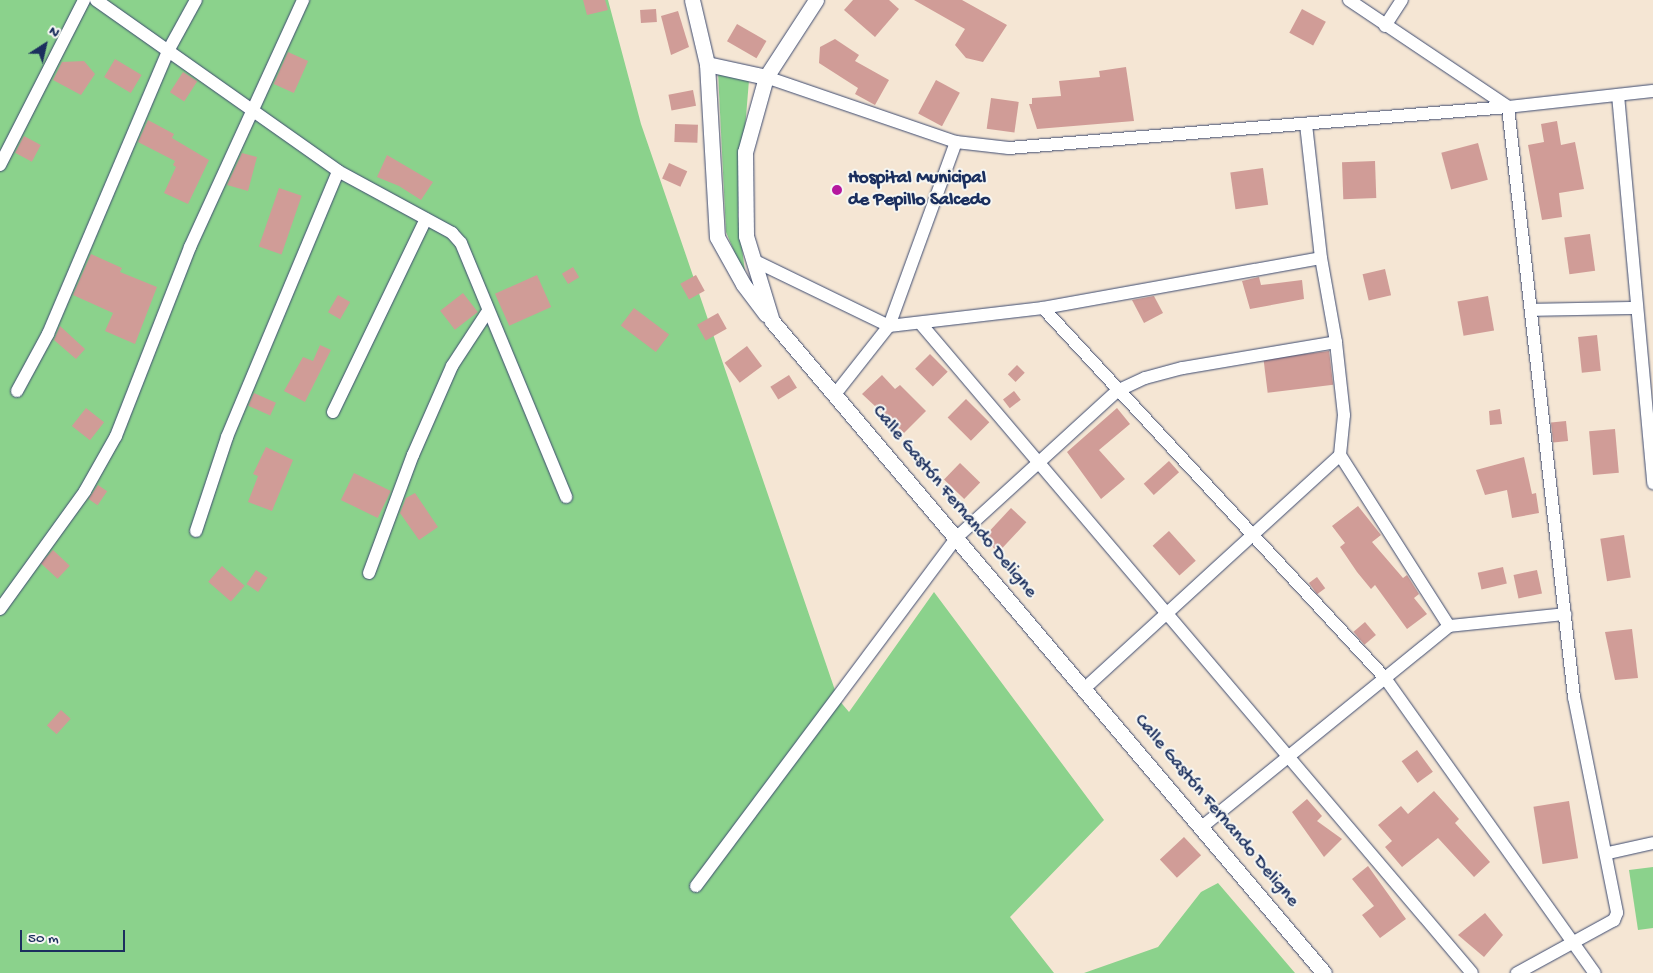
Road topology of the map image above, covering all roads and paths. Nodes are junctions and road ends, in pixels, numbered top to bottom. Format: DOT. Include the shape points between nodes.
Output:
graph roads {
  1 [pos="84,0"];
  2 [pos="96,0"];
  3 [pos="196,0"];
  4 [pos="303,0"];
  5 [pos="692,0"];
  6 [pos="816,0"];
  7 [pos="1349,0"];
  8 [pos="1402,0"];
  9 [pos="1385,26"];
  10 [pos="168,51"];
  11 [pos="707,64"];
  12 [pos="766,77"];
  13 [pos="1653,91"];
  14 [pos="1618,95"];
  15 [pos="1508,107"];
  16 [pos="252,112"];
  17 [pos="1306,124"];
  18 [pos="956,142"];
  19 [pos="0,165"];
  20 [pos="338,171"];
  21 [pos="426,219"];
  22 [pos="1321,258"];
  23 [pos="753,260"];
  24 [pos="1043,308"];
  25 [pos="1637,308"];
  26 [pos="1531,310"];
  27 [pos="488,311"];
  28 [pos="772,321"];
  29 [pos="921,324"];
  30 [pos="889,326"];
  31 [pos="1336,342"];
  32 [pos="1647,349"];
  33 [pos="17,391"];
  34 [pos="1117,391"];
  35 [pos="836,393"];
  36 [pos="333,412"];
  37 [pos="1340,455"];
  38 [pos="1039,463"];
  39 [pos="1653,483"];
  40 [pos="566,497"];
  41 [pos="196,532"];
  42 [pos="1253,534"];
  43 [pos="956,538"];
  44 [pos="369,573"];
  45 [pos="0,609"];
  46 [pos="1166,613"];
  47 [pos="1565,614"];
  48 [pos="1449,626"];
  49 [pos="1385,678"];
  50 [pos="1085,688"];
  51 [pos="1288,757"];
  52 [pos="1203,826"];
  53 [pos="1653,843"];
  54 [pos="1608,853"];
  55 [pos="696,886"];
  56 [pos="1572,943"];
  57 [pos="1324,973"];
  58 [pos="1472,973"];
  59 [pos="1517,973"];
  60 [pos="1595,973"];
  1 -- 19 [label="street"];
  2 -- 10 [label="street"];
  3 -- 10 [label="street"];
  4 -- 16 [label="street"];
  5 -- 11 [label="street"];
  6 -- 12 [label="street, Calle Gastón Fernando Deligne"];
  7 -- 9 [label="street"];
  8 -- 9 [label="street"];
  9 -- 15 [label="street"];
  10 -- 16 [label="street"];
  10 -- 33 [label="street" via="48,334"];
  11 -- 12 [label="street"];
  11 -- 28 [label="street" via="717,237 742,284"];
  12 -- 18 [label="street"];
  12 -- 23 [label="street, Calle Gastón Fernando Deligne" via="744,152 746,236"];
  13 -- 14 [label="street"];
  14 -- 15 [label="street"];
  14 -- 25 [label="street"];
  15 -- 17 [label="street"];
  15 -- 26 [label="street"];
  16 -- 20 [label="street"];
  16 -- 45 [label="street" via="190,247 116,436 85,492"];
  17 -- 18 [label="street" via="1009,148"];
  17 -- 22 [label="street"];
  18 -- 30 [label="street"];
  20 -- 21 [label="street"];
  20 -- 41 [label="street" via="227,437"];
  21 -- 27 [label="street" via="452,233 460,244"];
  21 -- 36 [label="street"];
  22 -- 24 [label="street"];
  22 -- 31 [label="street"];
  23 -- 28 [label="street, Calle Gastón Fernando Deligne"];
  23 -- 30 [label="street"];
  24 -- 29 [label="street"];
  24 -- 34 [label="street"];
  25 -- 26 [label="street"];
  25 -- 32 [label="street"];
  26 -- 47 [label="street"];
  27 -- 40 [label="street"];
  27 -- 44 [label="street" via="452,366 413,455"];
  28 -- 35 [label="street, Calle Gastón Fernando Deligne"];
  29 -- 30 [label="street"];
  29 -- 38 [label="street"];
  30 -- 35 [label="street"];
  31 -- 34 [label="street" via="1183,368 1145,378"];
  31 -- 37 [label="street" via="1344,415"];
  32 -- 39 [label="street"];
  34 -- 38 [label="street"];
  34 -- 42 [label="street"];
  35 -- 43 [label="street, Calle Gastón Fernando Deligne"];
  37 -- 42 [label="street"];
  37 -- 48 [label="street"];
  38 -- 43 [label="street"];
  38 -- 46 [label="street"];
  42 -- 46 [label="street"];
  42 -- 49 [label="street"];
  43 -- 50 [label="street, Calle Gastón Fernando Deligne"];
  43 -- 55 [label="street"];
  46 -- 50 [label="street"];
  46 -- 51 [label="street"];
  47 -- 48 [label="street"];
  47 -- 54 [label="street" via="1580,737"];
  48 -- 49 [label="street"];
  49 -- 51 [label="street"];
  49 -- 56 [label="street"];
  50 -- 52 [label="street, Calle Gastón Fernando Deligne"];
  51 -- 52 [label="street"];
  51 -- 58 [label="street"];
  52 -- 57 [label="street, Calle Gastón Fernando Deligne"];
  53 -- 54 [label="street"];
  54 -- 56 [label="street" via="1617,914 1614,920"];
  56 -- 59 [label="street"];
  56 -- 60 [label="street"];
}
